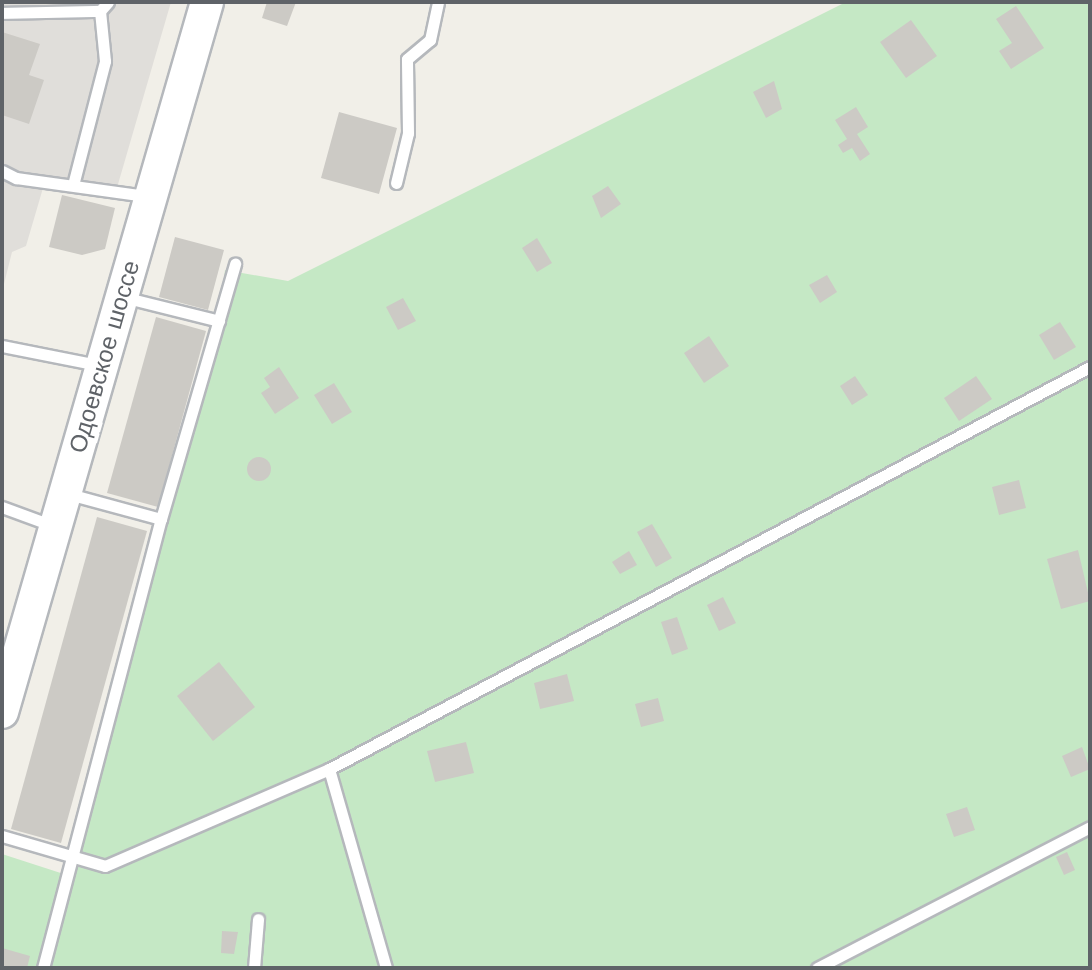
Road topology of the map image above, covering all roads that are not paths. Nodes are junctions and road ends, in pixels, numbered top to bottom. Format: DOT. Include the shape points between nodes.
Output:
graph roads {
  1 [pos="207,2"];
  2 [pos="438,2"];
  3 [pos="104,7"];
  4 [pos="2,13"];
  5 [pos="2,171"];
  6 [pos="396,183"];
  7 [pos="73,185"];
  8 [pos="151,197"];
  9 [pos="235,264"];
  10 [pos="122,297"];
  11 [pos="219,321"];
  12 [pos="2,346"];
  13 [pos="102,366"];
  14 [pos="1090,367"];
  15 [pos="65,493"];
  16 [pos="2,507"];
  17 [pos="161,519"];
  18 [pos="56,527"];
  19 [pos="2,712"];
  20 [pos="329,769"];
  21 [pos="1090,827"];
  22 [pos="2,836"];
  23 [pos="74,857"];
  24 [pos="258,919"];
  25 [pos="43,968"];
  26 [pos="254,968"];
  27 [pos="386,968"];
  28 [pos="817,968"];
  1 -- 8 [label="main road, Одоевское шоссе"];
  2 -- 6 [label="lane" via="430,40 407,59 408,133"];
  3 -- 4 [label="lane"];
  3 -- 7 [label="lane" via="105,61"];
  5 -- 7 [label="lane" via="16,178"];
  7 -- 8 [label="lane"];
  8 -- 10 [label="main road, Одоевское шоссе"];
  9 -- 11 [label="lane"];
  10 -- 11 [label="lane"];
  10 -- 13 [label="main road, Одоевское шоссе"];
  11 -- 17 [label="lane"];
  12 -- 13 [label="lane"];
  13 -- 15 [label="main road, Одоевское шоссе"];
  14 -- 20 [label="lane"];
  15 -- 17 [label="lane"];
  15 -- 18 [label="main road, Одоевское шоссе"];
  16 -- 18 [label="lane"];
  17 -- 23 [label="lane"];
  18 -- 19 [label="main road, Одоевское шоссе"];
  20 -- 23 [label="lane" via="105,866"];
  20 -- 27 [label="lane"];
  21 -- 28 [label="lane"];
  22 -- 23 [label="lane"];
  23 -- 25 [label="lane"];
  24 -- 26 [label="lane"];
}
